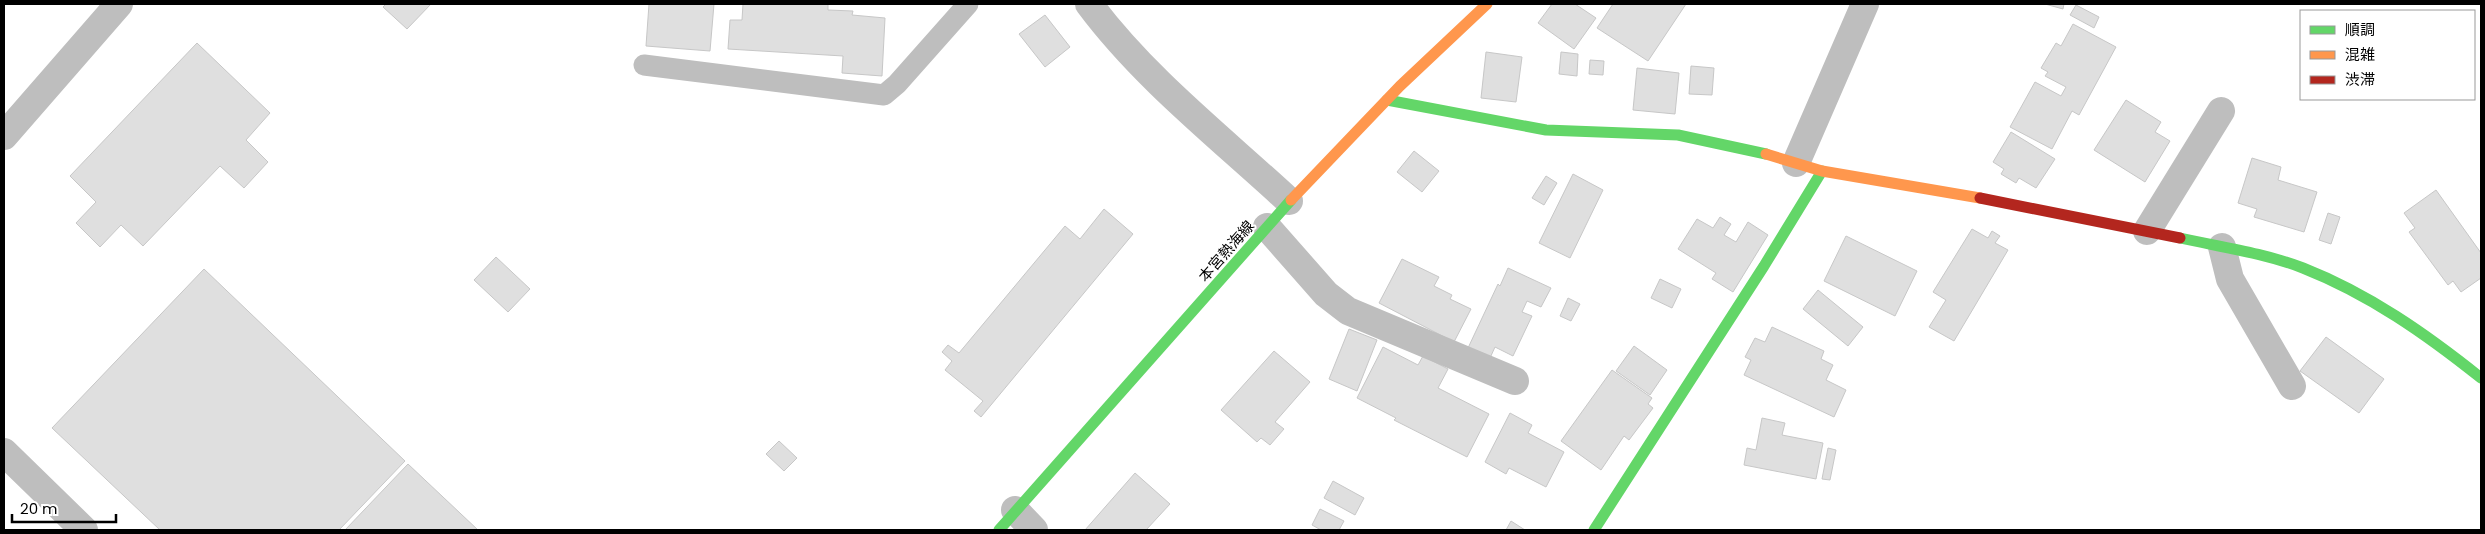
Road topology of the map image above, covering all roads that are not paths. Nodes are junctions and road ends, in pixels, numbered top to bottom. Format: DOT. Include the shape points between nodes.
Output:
graph roads {
  1 [pos="119,4"];
  2 [pos="968,4"];
  3 [pos="1089,4"];
  4 [pos="1487,4"];
  5 [pos="1865,4"];
  6 [pos="644,65"];
  7 [pos="1387,100"];
  8 [pos="2221,111"];
  9 [pos="4,136"];
  10 [pos="1796,163"];
  11 [pos="1822,171"];
  12 [pos="1289,201"];
  13 [pos="1267,227"];
  14 [pos="2147,231"];
  15 [pos="2222,247"];
  16 [pos="2481,378"];
  17 [pos="1515,381"];
  18 [pos="2292,386"];
  19 [pos="4,452"];
  20 [pos="1007,520"];
  21 [pos="84,530"];
  22 [pos="1034,530"];
  23 [pos="1594,530"];
  1 -- 9 [label="street"];
  2 -- 6 [label="lane" via="898,84 884,95"];
  3 -- 12 [label="street" via="1102,22 1162,84"];
  4 -- 7 [label="street, 本宮熱海線"];
  5 -- 10 [label="street"];
  7 -- 10 [label="street" via="1546,130 1678,135"];
  7 -- 12 [label="street, 本宮熱海線"];
  8 -- 14 [label="street"];
  10 -- 11 [label="street"];
  11 -- 14 [label="street"];
  11 -- 23 [label="street"];
  12 -- 13 [label="street, 本宮熱海線"];
  13 -- 17 [label="street" via="1326,294 1348,311"];
  13 -- 20 [label="street, 本宮熱海線"];
  14 -- 15 [label="street"];
  15 -- 16 [label="street" via="2303,268 2391,311"];
  15 -- 18 [label="street" via="2230,279"];
  19 -- 21 [label="street"];
  20 -- 22 [label="street"];
}
